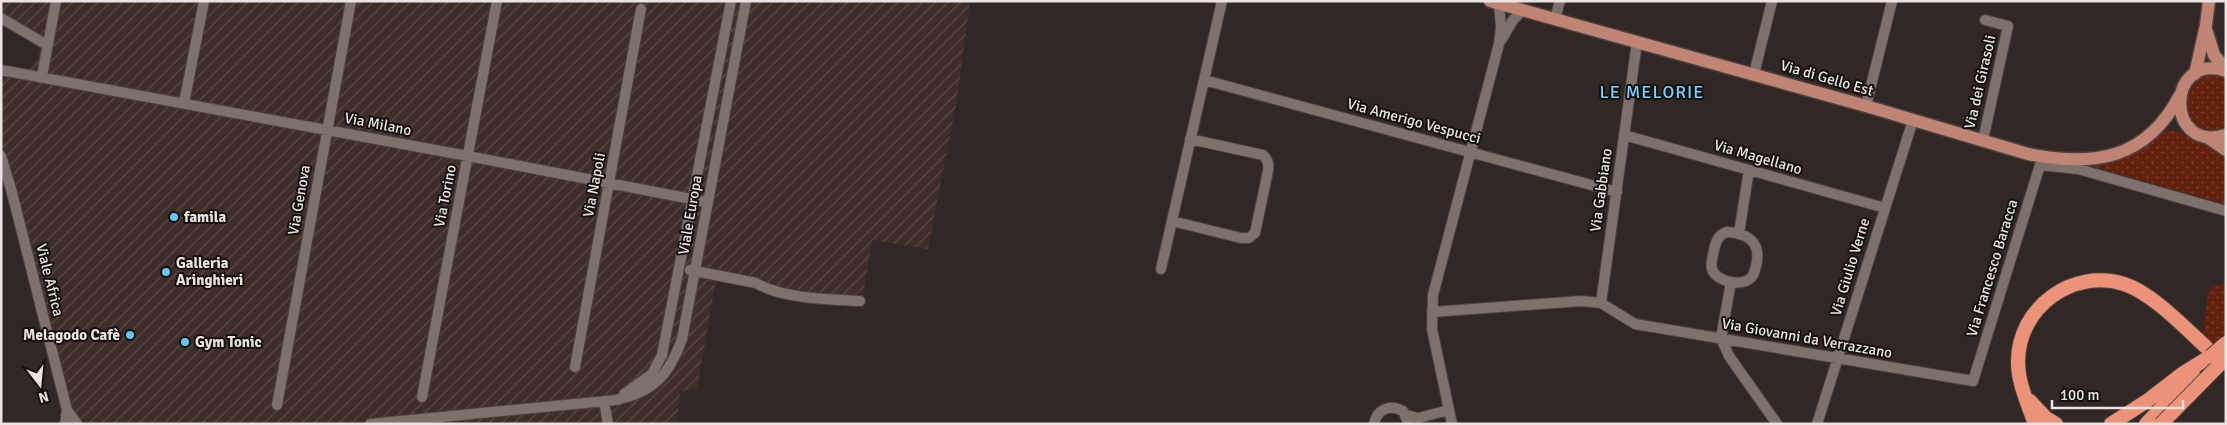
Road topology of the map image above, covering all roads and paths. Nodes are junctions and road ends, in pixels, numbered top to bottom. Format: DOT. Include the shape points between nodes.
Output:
graph roads {
  1 [pos="56,1"];
  2 [pos="204,1"];
  3 [pos="351,1"];
  4 [pos="497,1"];
  5 [pos="731,1"];
  6 [pos="746,1"];
  7 [pos="1222,1"];
  8 [pos="1560,1"];
  9 [pos="1772,1"];
  10 [pos="1892,1"];
  11 [pos="2208,1"];
  12 [pos="1495,3"];
  13 [pos="641,9"];
  14 [pos="1523,10"];
  15 [pos="1,18"];
  16 [pos="1555,19"];
  17 [pos="1985,20"];
  18 [pos="2206,25"];
  19 [pos="1637,42"];
  20 [pos="1499,44"];
  21 [pos="47,46"];
  22 [pos="1,70"];
  23 [pos="2226,70"];
  24 [pos="1754,74"];
  25 [pos="2195,74"];
  26 [pos="42,76"];
  27 [pos="1204,80"];
  28 [pos="2180,95"];
  29 [pos="184,103"];
  30 [pos="1866,106"];
  31 [pos="1913,120"];
  32 [pos="2190,128"];
  33 [pos="327,130"];
  34 [pos="2152,133"];
  35 [pos="1624,135"];
  36 [pos="2226,135"];
  37 [pos="2207,137"];
  38 [pos="1190,139"];
  39 [pos="1982,140"];
  40 [pos="2226,150"];
  41 [pos="1470,152"];
  42 [pos="1,156"];
  43 [pos="468,156"];
  44 [pos="1749,170"];
  45 [pos="609,183"];
  46 [pos="1616,192"];
  47 [pos="692,200"];
  48 [pos="707,202"];
  49 [pos="1885,208"];
  50 [pos="2226,211"];
  51 [pos="1172,221"];
  52 [pos="1739,233"];
  53 [pos="680,269"];
  54 [pos="1161,269"];
  55 [pos="695,271"];
  56 [pos="1731,282"];
  57 [pos="860,301"];
  58 [pos="1601,303"];
  59 [pos="1432,312"];
  60 [pos="1721,338"];
  61 [pos="2226,343"];
  62 [pos="2208,351"];
  63 [pos="1838,358"];
  64 [pos="2226,358"];
  65 [pos="575,367"];
  66 [pos="1973,381"];
  67 [pos="2024,394"];
  68 [pos="422,397"];
  69 [pos="616,400"];
  70 [pos="604,401"];
  71 [pos="277,405"];
  72 [pos="67,410"];
  73 [pos="1449,410"];
  74 [pos="1411,420"];
  75 [pos="2115,422"];
  76 [pos="65,424"];
  77 [pos="77,424"];
  78 [pos="370,424"];
  79 [pos="608,424"];
  80 [pos="1374,424"];
  81 [pos="1452,424"];
  82 [pos="1777,424"];
  83 [pos="1817,424"];
  84 [pos="2035,424"];
  85 [pos="2056,424"];
  86 [pos="2146,424"];
  87 [pos="2161,424"];
  1 -- 21 [label="street"];
  2 -- 29 [label="street"];
  3 -- 33 [label="street, Via Genova"];
  4 -- 43 [label="street, Via Torino"];
  5 -- 47 [label="street, Viale Europa"];
  6 -- 48 [label="street, Viale Europa"];
  7 -- 27 [label="street"];
  8 -- 16 [label="street"];
  9 -- 24 [label="street"];
  10 -- 30 [label="street"];
  11 -- 18 [label="main road"];
  12 -- 14 [label="main road, Via di Gello Est"];
  12 -- 20 [label="street" via="1501,26"];
  13 -- 45 [label="street, Via Napoli"];
  14 -- 16 [label="main road, Via di Gello Est"];
  14 -- 20 [label="street"];
  15 -- 21 [label="street"];
  16 -- 19 [label="main road, Via di Gello Est"];
  17 -- 39 [label="street, Via dei Girasoli" via="2008,26"];
  18 -- 23 [label="main road" via="2210,48"];
  18 -- 25 [label="main road"];
  19 -- 24 [label="main road, Via di Gello Est"];
  19 -- 35 [label="street, Via Gabbiano"];
  20 -- 41 [label="street"];
  21 -- 26 [label="street"];
  22 -- 26 [label="street"];
  23 -- 25 [label="main road" via="2211,69"];
  24 -- 30 [label="main road, Via di Gello Est"];
  25 -- 28 [label="main road, Via di Gello Est" via="2184,85"];
  26 -- 29 [label="street, Via Milano"];
  27 -- 38 [label="street"];
  27 -- 41 [label="street, Via Amerigo Vespucci"];
  28 -- 32 [label="main road" via="2182,117"];
  28 -- 34 [label="main road, Via di Gello Est" via="2169,115"];
  29 -- 33 [label="street, Via Milano"];
  30 -- 31 [label="main road, Via di Gello Est"];
  31 -- 39 [label="main road, Via di Gello Est"];
  31 -- 49 [label="street, Via Giulio Verne"];
  32 -- 34 [label="main road, Via di Gello Est" via="2169,126"];
  32 -- 37 [label="main road, Via di Gello Est"];
  33 -- 43 [label="street, Via Milano"];
  33 -- 71 [label="street, Via Genova"];
  34 -- 39 [label="main road, Via di Gello Est" via="2121,153 2093,159 2043,157"];
  35 -- 44 [label="street, Via Magellano"];
  35 -- 46 [label="street, Via Gabbiano"];
  36 -- 37 [label="main road"];
  37 -- 40 [label="main road, Via di Gello Est"];
  38 -- 51 [label="street"];
  38 -- 51 [label="street" via="1263,155 1269,167 1254,233 1248,238"];
  41 -- 46 [label="street, Via Amerigo Vespucci"];
  41 -- 59 [label="street" via="1435,282"];
  42 -- 72 [label="street, Viale Africa"];
  43 -- 45 [label="street, Via Milano"];
  43 -- 68 [label="street, Via Torino"];
  44 -- 49 [label="street, Via Magellano"];
  44 -- 52 [label="street"];
  45 -- 47 [label="street, Via Milano"];
  45 -- 65 [label="street, Via Napoli"];
  46 -- 58 [label="street, Via Gabbiano"];
  47 -- 48 [label="street, Via Milano"];
  47 -- 53 [label="street, Viale Europa"];
  48 -- 55 [label="street, Viale Europa"];
  49 -- 63 [label="street, Via Giulio Verne"];
  50 -- 66 [label="street, Via Francesco Baracca" via="2078,170 2040,165"];
  51 -- 54 [label="street"];
  52 -- 56 [label="street" via="1754,242 1758,251 1751,277 1742,282"];
  52 -- 56 [label="street" via="1727,232 1718,237 1711,266 1716,276"];
  53 -- 55 [label="street"];
  53 -- 69 [label="street, Viale Europa" via="659,363 648,379"];
  55 -- 57 [label="street" via="804,296"];
  55 -- 69 [label="street, Viale Europa" via="682,339 668,370 648,389"];
  56 -- 60 [label="street"];
  58 -- 59 [label="street" via="1563,301"];
  58 -- 60 [label="street, Via Giovanni da Verrazzano" via="1635,324"];
  59 -- 73 [label="street" via="1432,329"];
  60 -- 63 [label="street, Via Giovanni da Verrazzano"];
  60 -- 82 [label="street" via="1729,356"];
  61 -- 62 [label="highway, bridge"];
  62 -- 67 [label="highway" via="2171,316 2132,287 2108,281 2080,283 2051,296 2025,329 2018,360"];
  62 -- 75 [label="highway" via="2182,374"];
  62 -- 86 [label="highway"];
  63 -- 66 [label="street, Via Giovanni da Verrazzano"];
  63 -- 83 [label="street, Via Giulio Verne"];
  64 -- 87 [label="highway, bridge"];
  67 -- 84 [label="highway"];
  67 -- 85 [label="highway"];
  69 -- 70 [label="street, Viale Europa"];
  70 -- 78 [label="street, Viale Europa"];
  70 -- 79 [label="street"];
  72 -- 76 [label="street, Viale Africa"];
  72 -- 77 [label="street, Viale Africa"];
  73 -- 74 [label="street"];
  73 -- 81 [label="street"];
  74 -- 80 [label="street" via="1398,409 1388,408 1379,413"];
}
